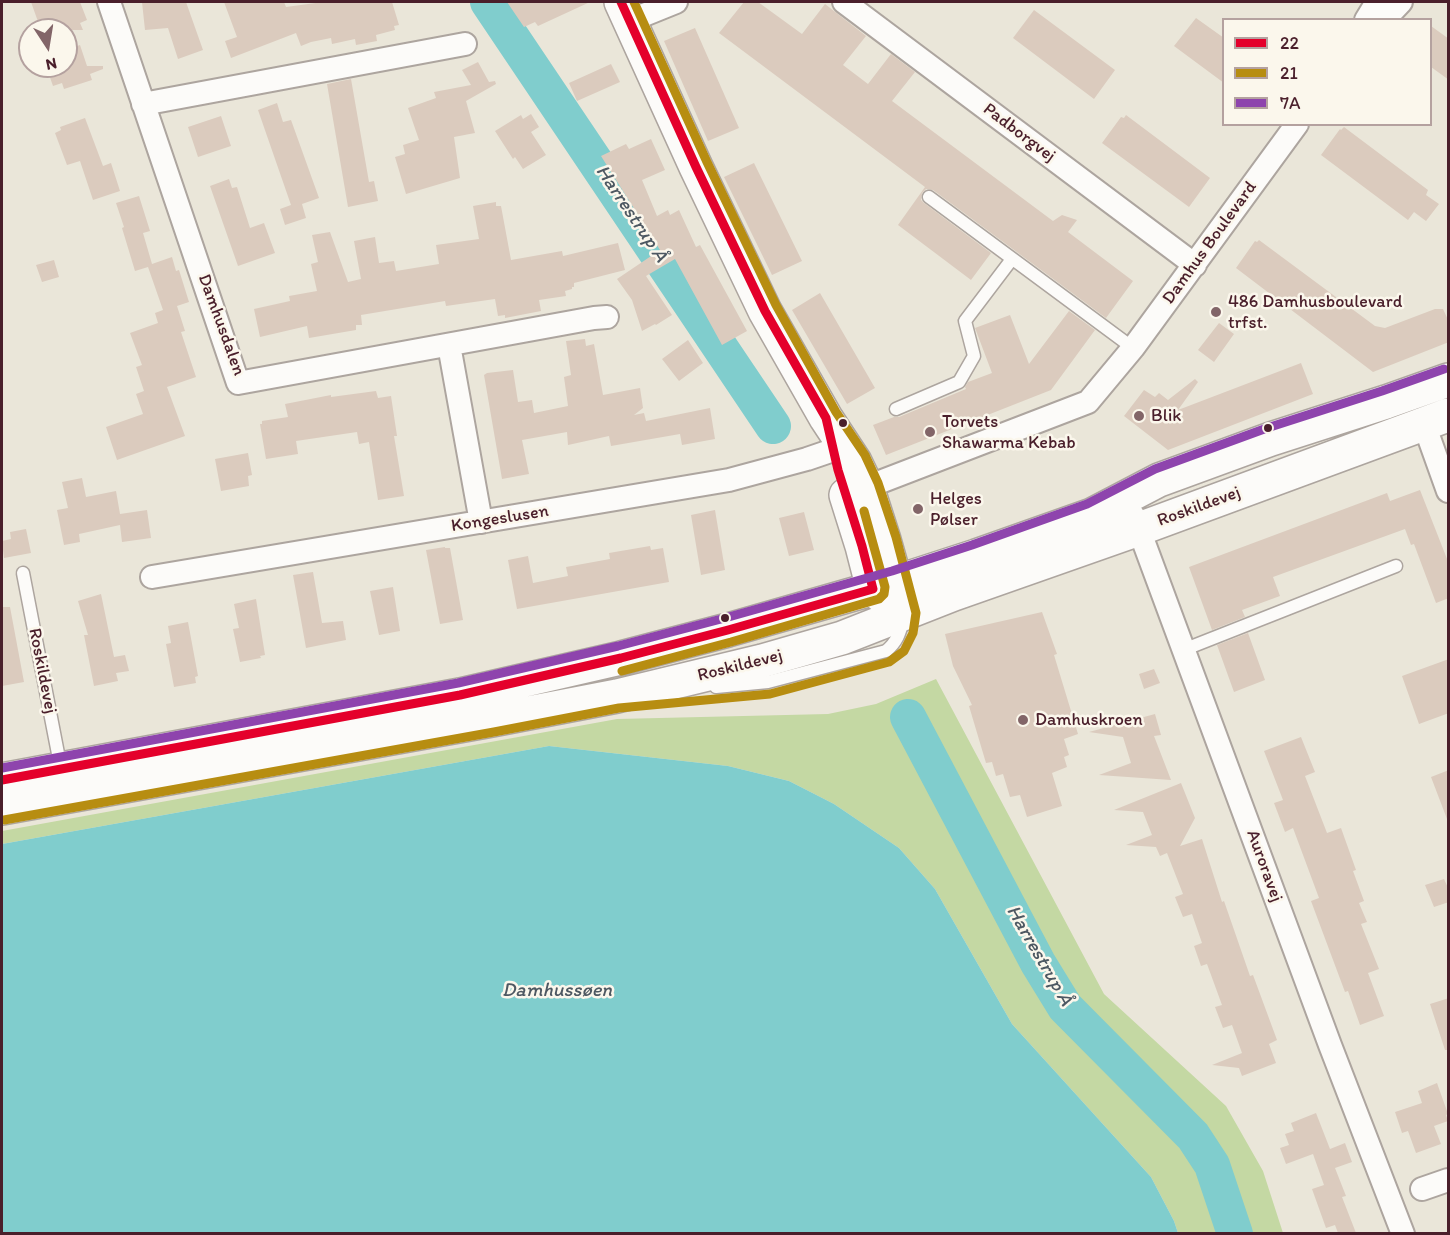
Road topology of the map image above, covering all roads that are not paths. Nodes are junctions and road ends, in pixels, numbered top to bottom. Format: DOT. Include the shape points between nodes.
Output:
graph roads {
  1 [pos="109,2"];
  2 [pos="676,2"];
  3 [pos="844,2"];
  4 [pos="1377,2"];
  5 [pos="1401,2"];
  6 [pos="625,11"];
  7 [pos="1367,18"];
  8 [pos="1386,18"];
  9 [pos="465,44"];
  10 [pos="143,104"];
  11 [pos="1296,126"];
  12 [pos="929,197"];
  13 [pos="1012,259"];
  14 [pos="1195,266"];
  15 [pos="607,316"];
  16 [pos="448,345"];
  17 [pos="1129,354"];
  18 [pos="1449,380"];
  19 [pos="896,409"];
  20 [pos="1436,420"];
  21 [pos="840,448"];
  22 [pos="867,487"];
  23 [pos="1449,490"];
  24 [pos="1126,497"];
  25 [pos="481,522"];
  26 [pos="1140,529"];
  27 [pos="1396,566"];
  28 [pos="23,573"];
  29 [pos="152,577"];
  30 [pos="885,586"];
  31 [pos="904,614"];
  32 [pos="1183,650"];
  33 [pos="61,770"];
  34 [pos="2,780"];
  35 [pos="2,808"];
  36 [pos="1449,1179"];
  37 [pos="1422,1189"];
  38 [pos="1403,1233"];
  1 -- 10 [label="street, Damhusdalen"];
  2 -- 6 [label="street"];
  3 -- 14 [label="street, Padborgvej"];
  4 -- 7 [label="street"];
  5 -- 8 [label="street"];
  6 -- 21 [label="main road" via="765,311"];
  9 -- 10 [label="street"];
  10 -- 16 [label="street, Damhusdalen" via="238,383"];
  11 -- 14 [label="street, Damhus Boulevard"];
  12 -- 13 [label="lane"];
  13 -- 17 [label="lane"];
  13 -- 19 [label="lane" via="965,321 974,356 959,382"];
  14 -- 17 [label="street, Damhus Boulevard"];
  15 -- 16 [label="street, Damhusdalen"];
  16 -- 25 [label="street"];
  17 -- 22 [label="street, Damhus Boulevard" via="1088,402"];
  18 -- 24 [label="main road, Roskildevej" via="1271,439 1159,480"];
  20 -- 23 [label="street"];
  20 -- 26 [label="main road, Roskildevej"];
  21 -- 22 [label="main road" via="855,462"];
  21 -- 25 [label="street, Kongeslusen" via="729,480"];
  21 -- 30 [label="main road" via="838,470 862,546"];
  22 -- 30 [label="main road"];
  24 -- 26 [label="street, Auroravej"];
  24 -- 30 [label="main road, Roskildevej" via="1092,515"];
  25 -- 29 [label="street, Kongeslusen"];
  26 -- 31 [label="main road, Roskildevej"];
  26 -- 32 [label="street, Auroravej"];
  27 -- 32 [label="lane"];
  28 -- 33 [label="lane, Roskildevej"];
  30 -- 31 [label="main road"];
  30 -- 33 [label="main road, Roskildevej" via="621,658 471,693"];
  31 -- 35 [label="main road, Roskildevej" via="842,638 762,661 616,696"];
  32 -- 38 [label="street, Auroravej"];
  33 -- 34 [label="main road, Roskildevej"];
  36 -- 37 [label="street"];
}
